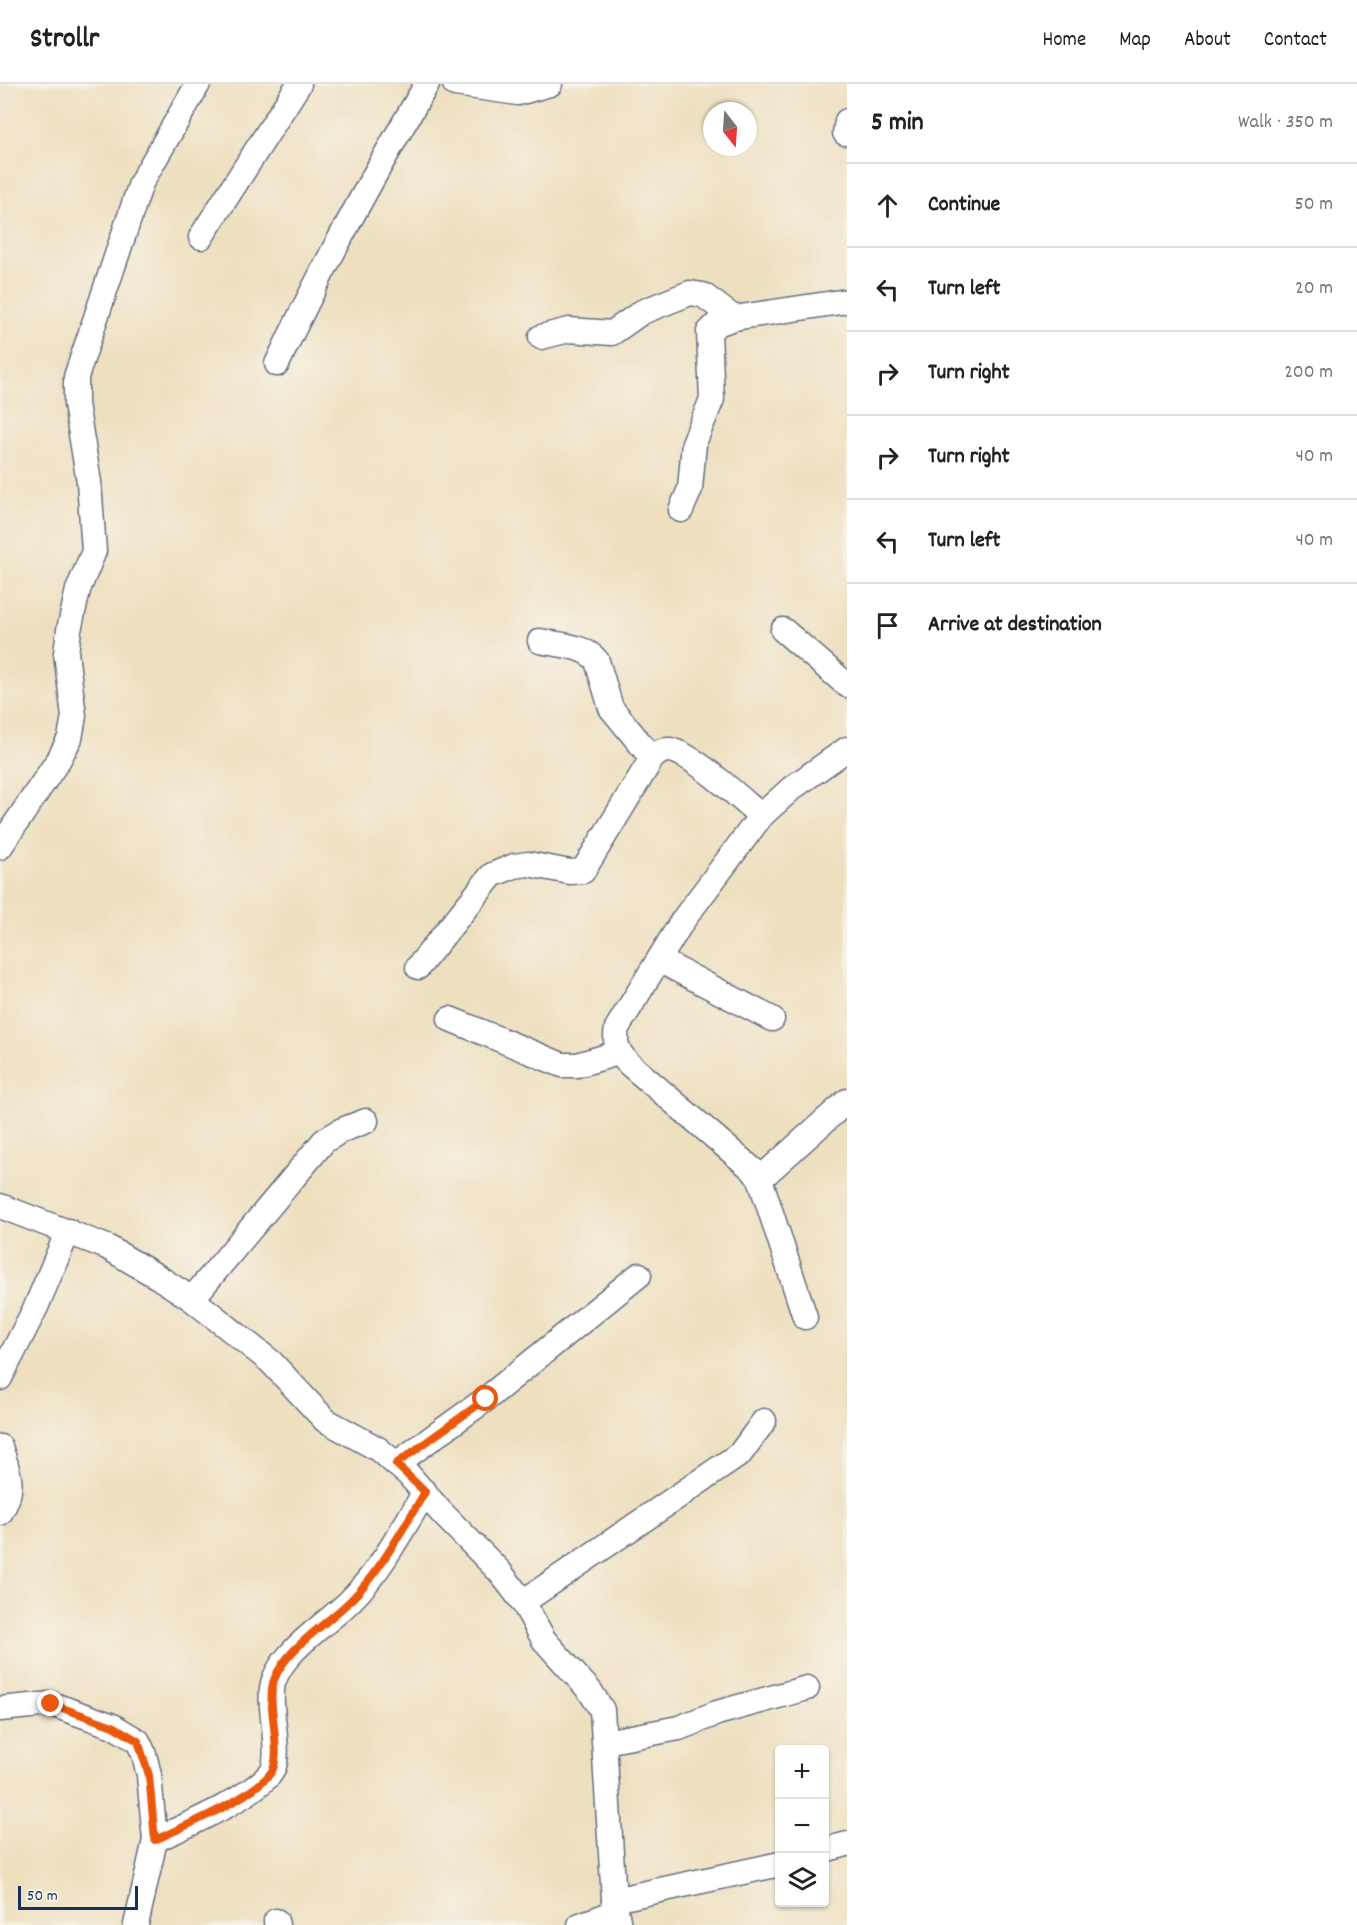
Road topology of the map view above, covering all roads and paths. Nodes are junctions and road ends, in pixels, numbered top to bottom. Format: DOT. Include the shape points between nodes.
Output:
graph roads {
  1 [pos="198,84"];
  2 [pos="298,84"];
  3 [pos="428,84"];
  4 [pos="454,84"];
  5 [pos="550,84"];
  6 [pos="201,237"];
  7 [pos="847,301"];
  8 [pos="734,318"];
  9 [pos="541,337"];
  10 [pos="277,364"];
  11 [pos="681,510"];
  12 [pos="783,630"];
  13 [pos="540,641"];
  14 [pos="847,686"];
  15 [pos="847,749"];
  16 [pos="652,758"];
  17 [pos="761,816"];
  18 [pos="0,848"];
  19 [pos="659,960"];
  20 [pos="418,967"];
  21 [pos="450,1019"];
  22 [pos="772,1019"];
  23 [pos="618,1053"];
  24 [pos="847,1101"];
  25 [pos="366,1121"];
  26 [pos="760,1179"];
  27 [pos="0,1206"];
  28 [pos="68,1231"];
  29 [pos="639,1275"];
  30 [pos="192,1299"];
  31 [pos="805,1317"];
  32 [pos="0,1378"];
  33 [pos="764,1421"];
  34 [pos="0,1447"];
  35 [pos="396,1464"];
  36 [pos="425,1492"];
  37 [pos="0,1513"];
  38 [pos="523,1602"];
  39 [pos="807,1688"];
  40 [pos="0,1709"];
  41 [pos="605,1742"];
  42 [pos="155,1840"];
  43 [pos="847,1844"];
  44 [pos="829,1849"];
  45 [pos="775,1865"];
  46 [pos="616,1912"];
  47 [pos="136,1925"];
  48 [pos="580,1925"];
  1 -- 18 [label="street" via="141,183 76,377 74,389 89,482 94,551 78,591 66,653 74,716 70,738 59,759"];
  2 -- 6 [label="street"];
  3 -- 10 [label="street" via="329,259"];
  4 -- 5 [label="street" via="518,93"];
  7 -- 8 [label="street"];
  8 -- 9 [label="street" via="703,295 690,293 642,312 612,333 568,330"];
  8 -- 11 [label="street" via="717,324 709,332 712,399 694,443 690,489"];
  12 -- 14 [label="street"];
  13 -- 16 [label="street" via="592,655 611,708"];
  15 -- 17 [label="street" via="792,788"];
  16 -- 17 [label="street" via="658,752 670,750 681,754"];
  16 -- 20 [label="street" via="584,871 528,864 492,875"];
  17 -- 19 [label="street" via="683,920"];
  19 -- 22 [label="street"];
  19 -- 23 [label="street" via="617,1028 614,1041"];
  21 -- 23 [label="street" via="562,1065 577,1065"];
  23 -- 26 [label="street"];
  24 -- 26 [label="street"];
  25 -- 30 [label="street" via="324,1141"];
  26 -- 31 [label="street"];
  27 -- 28 [label="street"];
  28 -- 30 [label="street" via="107,1247"];
  28 -- 32 [label="street"];
  29 -- 35 [label="street" via="486,1399"];
  30 -- 35 [label="street" via="282,1372 325,1420 361,1438"];
  33 -- 38 [label="street" via="740,1454"];
  34 -- 37 [label="street" via="10,1491"];
  35 -- 36 [label="street"];
  36 -- 38 [label="street"];
  36 -- 42 [label="street" via="376,1571 350,1601 293,1651 273,1680 272,1772 257,1786"];
  38 -- 41 [label="street" via="544,1640 596,1698 602,1710"];
  39 -- 41 [label="street" via="731,1708 679,1728"];
  40 -- 42 [label="street" via="51,1704 113,1726 138,1741 149,1775"];
  41 -- 46 [label="street"];
  42 -- 47 [label="street"];
  43 -- 44 [label="street"];
  45 -- 46 [label="street"];
  46 -- 48 [label="street"];
}
